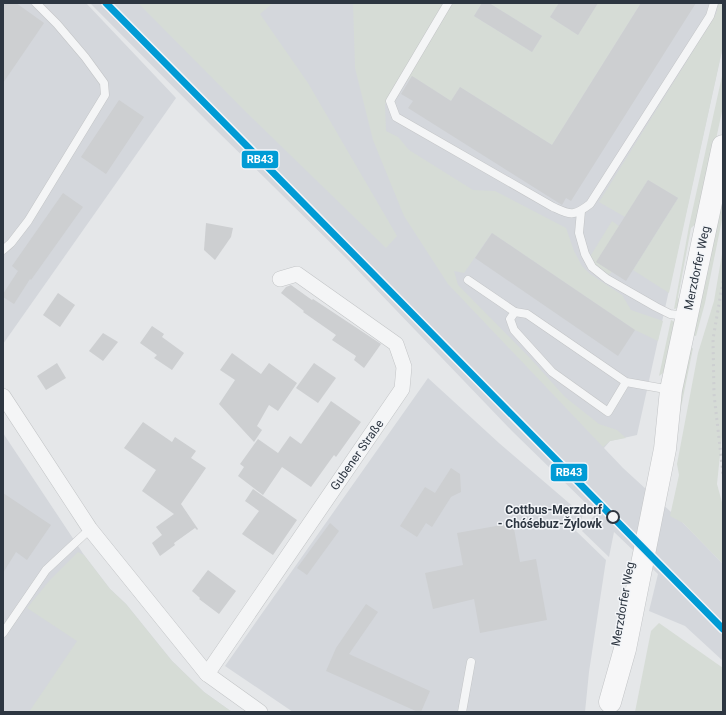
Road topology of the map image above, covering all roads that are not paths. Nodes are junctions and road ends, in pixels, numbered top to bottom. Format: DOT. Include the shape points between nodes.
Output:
graph roads {
  1 [pos="36,3"];
  2 [pos="448,3"];
  3 [pos="714,3"];
  4 [pos="722,152"];
  5 [pos="581,211"];
  6 [pos="3,250"];
  7 [pos="280,279"];
  8 [pos="468,280"];
  9 [pos="516,312"];
  10 [pos="687,317"];
  11 [pos="626,382"];
  12 [pos="671,390"];
  13 [pos="3,396"];
  14 [pos="90,529"];
  15 [pos="3,633"];
  16 [pos="471,662"];
  17 [pos="207,674"];
  18 [pos="610,707"];
  19 [pos="260,712"];
  20 [pos="462,712"];
  1 -- 6 [label="lane" via="85,57 104,83 105,95 28,221"];
  2 -- 5 [label="lane" via="390,101 396,117 568,214"];
  3 -- 5 [label="lane" via="710,16 590,204"];
  4 -- 10 [label="street, Merzdorfer Weg"];
  5 -- 10 [label="lane" via="579,233 592,267 607,279 670,314"];
  7 -- 17 [label="street, Gubener Straße" via="297,274 396,344 404,367 402,389"];
  8 -- 9 [label="lane"];
  9 -- 11 [label="lane" via="527,314"];
  9 -- 11 [label="lane" via="510,319 514,330 552,372 608,412"];
  10 -- 12 [label="street, Merzdorfer Weg"];
  11 -- 12 [label="lane"];
  12 -- 18 [label="street, Merzdorfer Weg" via="652,445 616,639"];
  13 -- 14 [label="street"];
  14 -- 15 [label="lane" via="46,570"];
  14 -- 17 [label="street"];
  16 -- 20 [label="lane"];
  17 -- 19 [label="street"];
}
